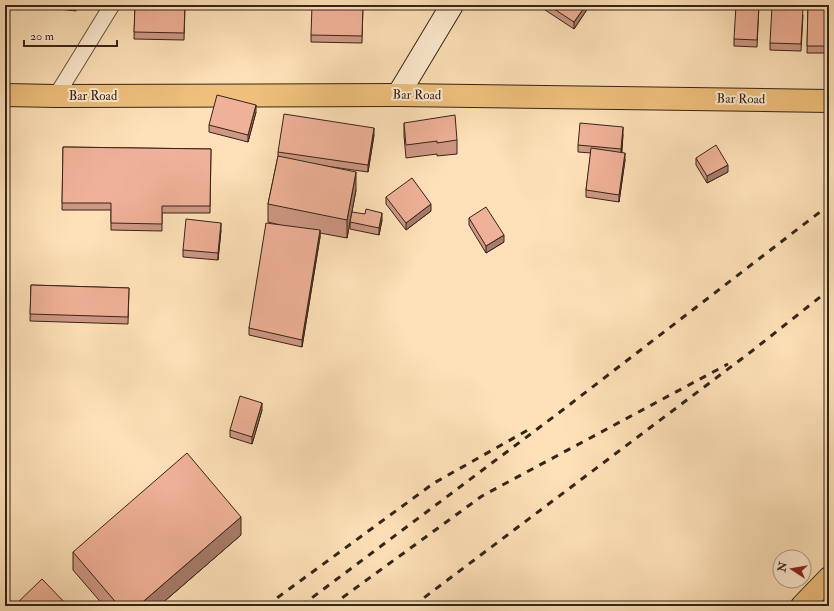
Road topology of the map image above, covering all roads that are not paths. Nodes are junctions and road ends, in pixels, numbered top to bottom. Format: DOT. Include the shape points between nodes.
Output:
graph roads {
  1 [pos="112,5"];
  2 [pos="452,5"];
  3 [pos="5,95"];
  4 [pos="398,95"];
  5 [pos="56,96"];
  6 [pos="829,100"];
  7 [pos="829,578"];
  8 [pos="802,606"];
  1 -- 5 [label="lane"];
  2 -- 4 [label="street"];
  3 -- 5 [label="main road, Bar Road"];
  4 -- 5 [label="main road, Bar Road"];
  4 -- 6 [label="main road, Bar Road"];
  7 -- 8 [label="main road"];
}
